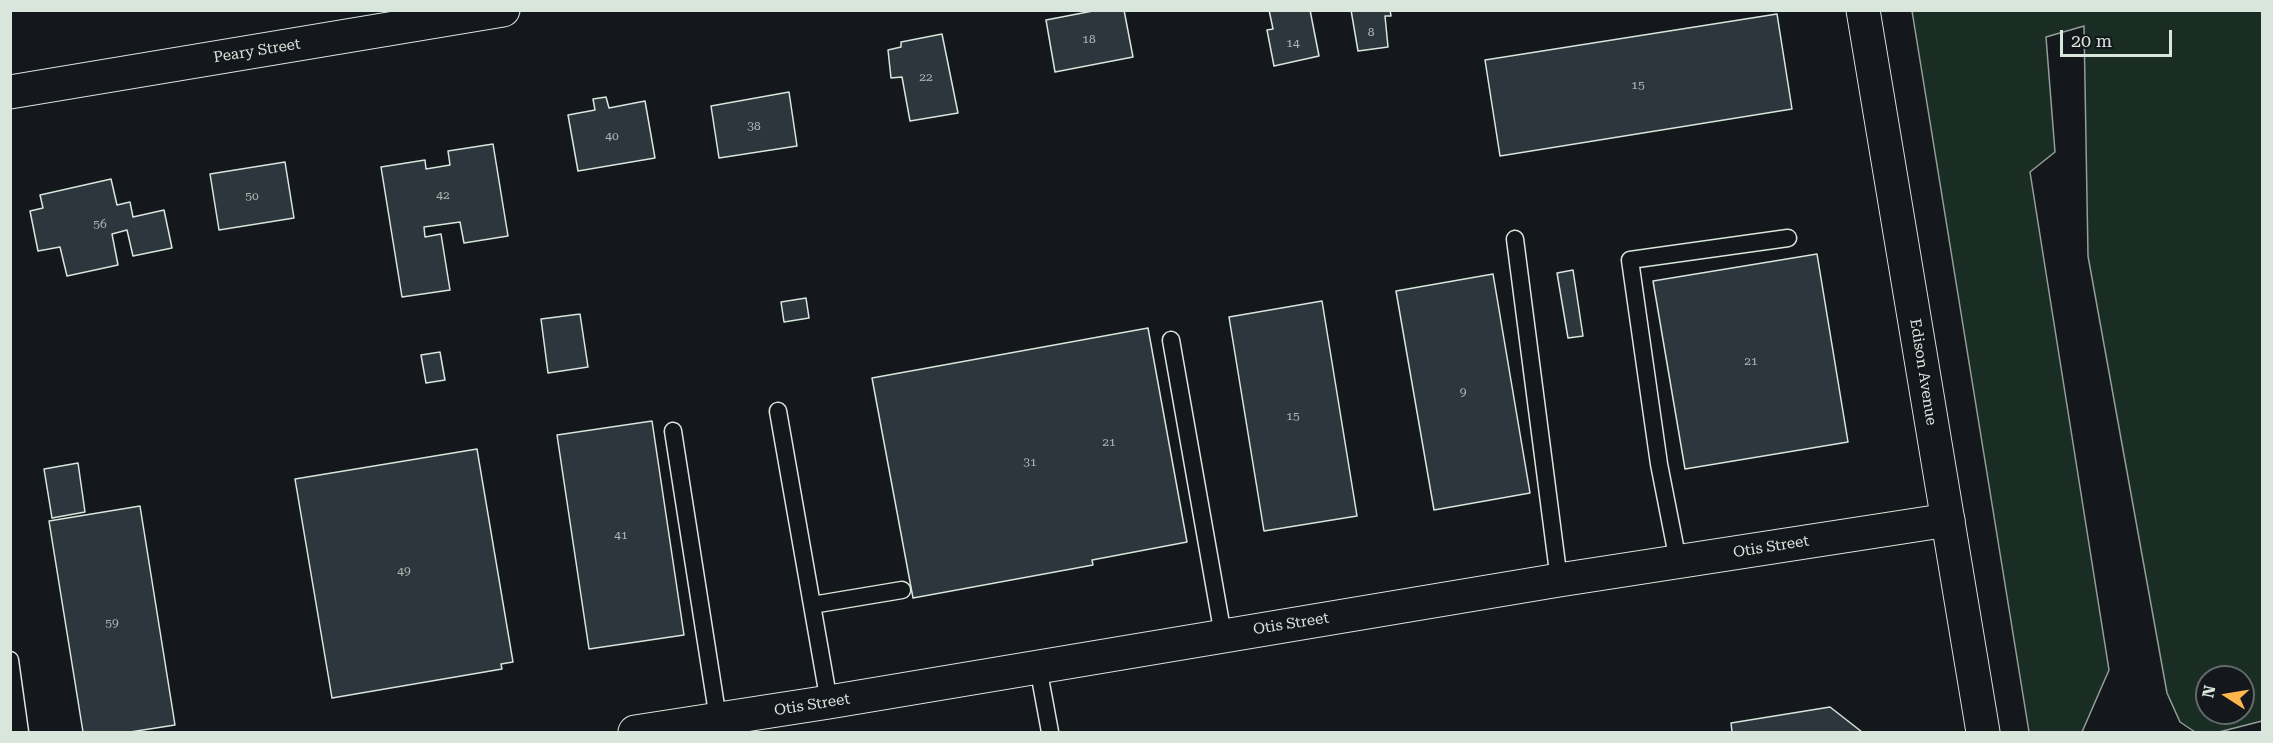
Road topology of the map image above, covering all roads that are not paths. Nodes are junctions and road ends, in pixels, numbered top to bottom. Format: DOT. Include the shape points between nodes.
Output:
graph roads {
  1 [pos="502,10"];
  2 [pos="1863,10"];
  3 [pos="10,92"];
  4 [pos="1788,238"];
  5 [pos="1515,239"];
  6 [pos="1171,340"];
  7 [pos="778,411"];
  8 [pos="673,430"];
  9 [pos="1948,520"];
  10 [pos="1678,561"];
  11 [pos="1559,580"];
  12 [pos="902,590"];
  13 [pos="812,605"];
  14 [pos="1223,635"];
  15 [pos="10,660"];
  16 [pos="1038,666"];
  17 [pos="830,702"];
  18 [pos="718,719"];
  19 [pos="647,731"];
  20 [pos="20,732"];
  21 [pos="1050,732"];
  22 [pos="1983,732"];
  1 -- 3 [label="street, Peary Street"];
  2 -- 9 [label="street, Edison Avenue"];
  4 -- 10 [label="lane" via="1630,260 1659,464"];
  5 -- 11 [label="lane"];
  6 -- 14 [label="lane"];
  7 -- 13 [label="lane"];
  8 -- 18 [label="lane"];
  9 -- 10 [label="street, Otis Street"];
  9 -- 22 [label="street, Edison Avenue"];
  10 -- 11 [label="street, Otis Street"];
  11 -- 14 [label="street, Otis Street"];
  12 -- 13 [label="lane"];
  13 -- 17 [label="lane"];
  14 -- 16 [label="street, Otis Street"];
  15 -- 20 [label="lane"];
  16 -- 17 [label="street, Otis Street"];
  16 -- 21 [label="lane"];
  17 -- 18 [label="street, Otis Street"];
  18 -- 19 [label="street, Otis Street"];
}
